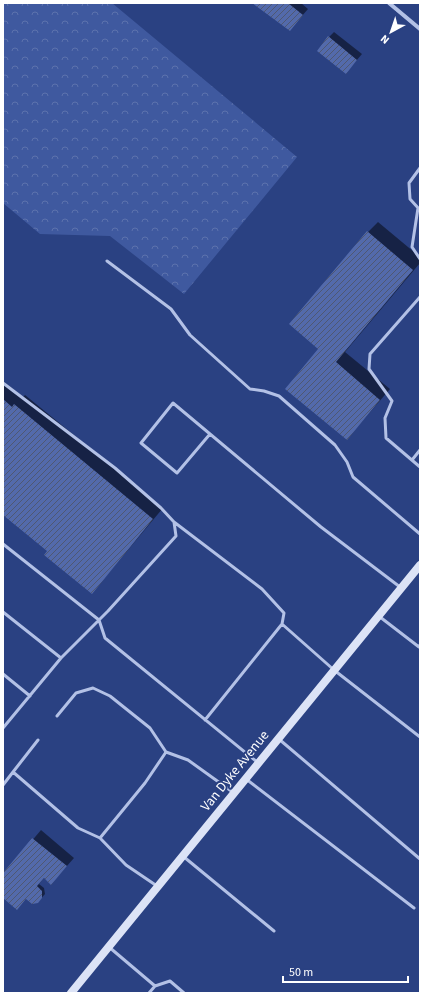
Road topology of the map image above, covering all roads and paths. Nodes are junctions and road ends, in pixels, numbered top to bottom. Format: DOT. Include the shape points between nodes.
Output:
graph roads {
  1 [pos="389,3"];
  2 [pos="420,29"];
  3 [pos="420,168"];
  4 [pos="419,209"];
  5 [pos="420,259"];
  6 [pos="107,261"];
  7 [pos="420,297"];
  8 [pos="3,383"];
  9 [pos="210,434"];
  10 [pos="420,450"];
  11 [pos="412,460"];
  12 [pos="420,467"];
  13 [pos="174,522"];
  14 [pos="420,534"];
  15 [pos="3,544"];
  16 [pos="420,565"];
  17 [pos="401,588"];
  18 [pos="3,612"];
  19 [pos="378,616"];
  20 [pos="99,620"];
  21 [pos="282,624"];
  22 [pos="420,645"];
  23 [pos="61,658"];
  24 [pos="334,670"];
  25 [pos="3,674"];
  26 [pos="30,696"];
  27 [pos="57,716"];
  28 [pos="205,720"];
  29 [pos="3,728"];
  30 [pos="420,737"];
  31 [pos="278,738"];
  32 [pos="38,740"];
  33 [pos="166,752"];
  34 [pos="258,763"];
  35 [pos="13,772"];
  36 [pos="245,778"];
  37 [pos="3,785"];
  38 [pos="234,793"];
  39 [pos="100,838"];
  40 [pos="182,855"];
  41 [pos="420,859"];
  42 [pos="157,886"];
  43 [pos="414,908"];
  44 [pos="274,931"];
  45 [pos="109,947"];
  46 [pos="155,986"];
  47 [pos="71,993"];
  48 [pos="149,993"];
  49 [pos="184,993"];
  1 -- 2 [label="street"];
  3 -- 4 [label="lane" via="409,183 410,199"];
  4 -- 5 [label="lane" via="412,247"];
  6 -- 14 [label="lane" via="171,309 190,335 250,389 279,396 330,440 347,462 353,477"];
  7 -- 11 [label="lane" via="370,354 369,369 392,401 385,418 386,438"];
  8 -- 13 [label="lane" via="115,468"];
  9 -- 9 [label="lane" via="173,403 141,443 177,473"];
  9 -- 17 [label="lane" via="321,527"];
  10 -- 11 [label="lane"];
  11 -- 12 [label="lane"];
  13 -- 20 [label="lane" via="176,536"];
  13 -- 21 [label="lane" via="262,589 284,613"];
  15 -- 20 [label="lane"];
  16 -- 17 [label="main road, Van Dyke Avenue"];
  17 -- 19 [label="main road, Van Dyke Avenue"];
  18 -- 23 [label="lane"];
  19 -- 22 [label="lane" via="419,647"];
  19 -- 24 [label="main road, Van Dyke Avenue"];
  20 -- 23 [label="lane"];
  20 -- 28 [label="lane" via="105,638"];
  21 -- 24 [label="lane"];
  21 -- 28 [label="lane"];
  23 -- 26 [label="lane"];
  24 -- 30 [label="lane"];
  24 -- 31 [label="main road, Van Dyke Avenue"];
  25 -- 26 [label="lane"];
  26 -- 29 [label="lane"];
  27 -- 33 [label="lane" via="76,693 93,688 110,696 150,728"];
  28 -- 34 [label="lane"];
  31 -- 34 [label="main road, Van Dyke Avenue"];
  31 -- 41 [label="lane"];
  32 -- 35 [label="lane"];
  33 -- 38 [label="lane" via="188,760"];
  33 -- 39 [label="lane" via="145,783"];
  34 -- 36 [label="main road, Van Dyke Avenue"];
  35 -- 37 [label="lane"];
  35 -- 39 [label="lane" via="78,828"];
  36 -- 38 [label="main road, Van Dyke Avenue"];
  36 -- 43 [label="lane"];
  38 -- 40 [label="main road, Van Dyke Avenue"];
  39 -- 42 [label="lane" via="126,865"];
  40 -- 42 [label="main road, Van Dyke Avenue"];
  40 -- 44 [label="lane"];
  42 -- 45 [label="main road, Van Dyke Avenue"];
  45 -- 46 [label="lane"];
  45 -- 47 [label="main road, Van Dyke Avenue"];
  46 -- 48 [label="lane"];
  46 -- 49 [label="lane" via="170,981"];
}
